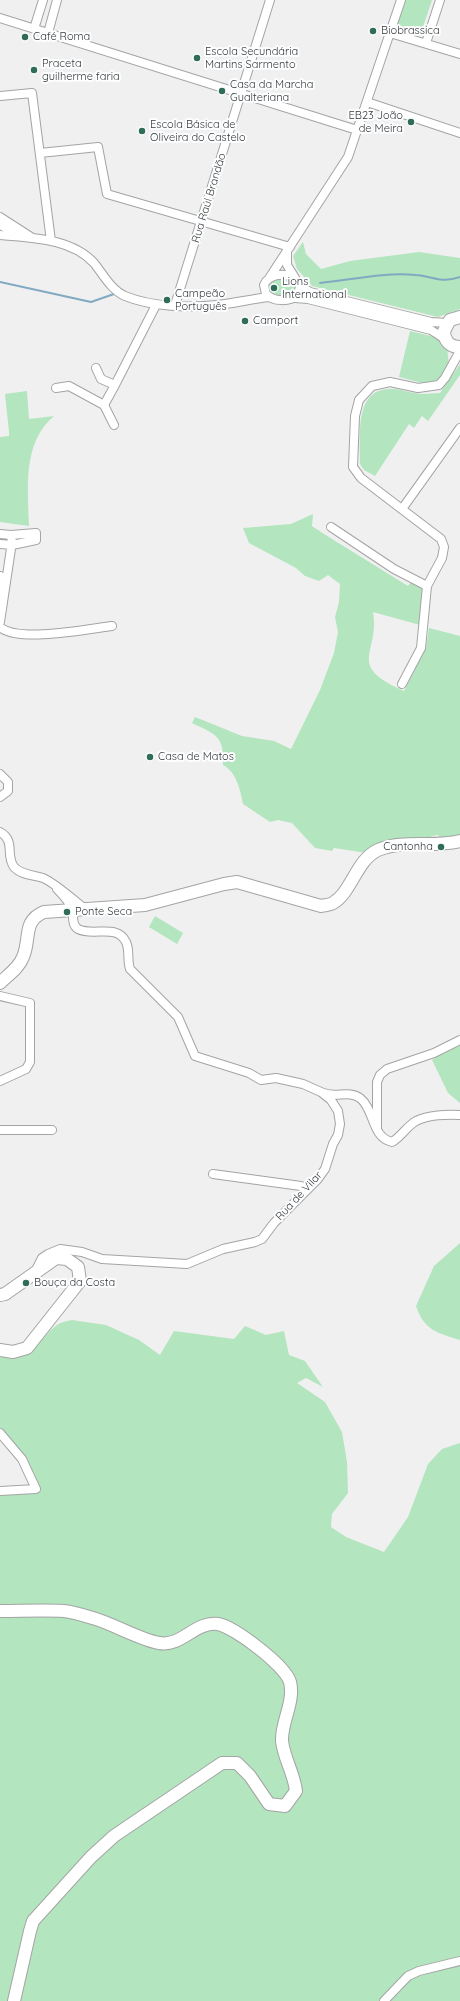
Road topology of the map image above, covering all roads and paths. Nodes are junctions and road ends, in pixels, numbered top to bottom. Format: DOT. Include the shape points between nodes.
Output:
graph roads {
  1 [pos="43,0"];
  2 [pos="57,0"];
  3 [pos="270,0"];
  4 [pos="401,0"];
  5 [pos="440,0"];
  6 [pos="0,18"];
  7 [pos="34,28"];
  8 [pos="48,33"];
  9 [pos="390,33"];
  10 [pos="426,43"];
  11 [pos="460,54"];
  12 [pos="240,94"];
  13 [pos="0,96"];
  14 [pos="367,102"];
  15 [pos="357,130"];
  16 [pos="460,133"];
  17 [pos="40,154"];
  18 [pos="0,217"];
  19 [pos="202,220"];
  20 [pos="0,225"];
  21 [pos="0,235"];
  22 [pos="34,239"];
  23 [pos="51,241"];
  24 [pos="289,249"];
  25 [pos="270,277"];
  26 [pos="295,278"];
  27 [pos="264,285"];
  28 [pos="300,286"];
  29 [pos="269,297"];
  30 [pos="295,298"];
  31 [pos="249,299"];
  32 [pos="156,305"];
  33 [pos="176,305"];
  34 [pos="460,317"];
  35 [pos="447,323"];
  36 [pos="452,343"];
  37 [pos="460,351"];
  38 [pos="453,362"];
  39 [pos="96,368"];
  40 [pos="115,385"];
  41 [pos="56,388"];
  42 [pos="104,405"];
  43 [pos="114,425"];
  44 [pos="460,428"];
  45 [pos="402,509"];
  46 [pos="331,527"];
  47 [pos="0,534"];
  48 [pos="11,535"];
  49 [pos="0,544"];
  50 [pos="12,545"];
  51 [pos="0,576"];
  52 [pos="427,586"];
  53 [pos="4,600"];
  54 [pos="0,622"];
  55 [pos="112,626"];
  56 [pos="0,627"];
  57 [pos="402,684"];
  58 [pos="0,774"];
  59 [pos="0,798"];
  60 [pos="0,832"];
  61 [pos="460,841"];
  62 [pos="57,889"];
  63 [pos="72,909"];
  64 [pos="85,909"];
  65 [pos="0,983"];
  66 [pos="0,996"];
  67 [pos="459,1041"];
  68 [pos="0,1081"];
  69 [pos="321,1092"];
  70 [pos="460,1115"];
  71 [pos="0,1130"];
  72 [pos="52,1130"];
  73 [pos="377,1131"];
  74 [pos="213,1174"];
  75 [pos="306,1190"];
  76 [pos="34,1273"];
  77 [pos="0,1295"];
  78 [pos="0,1350"];
  79 [pos="0,1433"];
  80 [pos="0,1491"];
  81 [pos="0,1611"];
  82 [pos="460,1961"];
  83 [pos="14,2001"];
  84 [pos="384,2001"];
  1 -- 7 [label="street"];
  2 -- 8 [label="street"];
  3 -- 12 [label="street, Rua Raúl Brandão"];
  4 -- 9 [label="street"];
  5 -- 10 [label="street"];
  6 -- 7 [label="street"];
  7 -- 8 [label="street"];
  8 -- 12 [label="street"];
  9 -- 10 [label="street"];
  9 -- 14 [label="street"];
  10 -- 11 [label="street"];
  12 -- 15 [label="street"];
  12 -- 19 [label="street, Rua Raúl Brandão"];
  13 -- 17 [label="street" via="32,93"];
  14 -- 15 [label="street"];
  14 -- 16 [label="street"];
  15 -- 24 [label="street" via="348,157"];
  17 -- 19 [label="street" via="98,147 107,194"];
  17 -- 23 [label="street"];
  18 -- 22 [label="street"];
  19 -- 24 [label="street"];
  19 -- 33 [label="street, Rua Raúl Brandão"];
  20 -- 22 [label="street"];
  21 -- 22 [label="street"];
  22 -- 23 [label="street"];
  23 -- 32 [label="street" via="74,249 93,262 115,290 124,296"];
  24 -- 25 [label="street"];
  24 -- 26 [label="street" via="287,265"];
  25 -- 26 [label="street"];
  25 -- 27 [label="street"];
  26 -- 28 [label="street"];
  27 -- 29 [label="street"];
  27 -- 31 [label="street"];
  28 -- 30 [label="street"];
  28 -- 35 [label="street" via="316,293 431,322"];
  29 -- 30 [label="street" via="290,300"];
  29 -- 31 [label="street"];
  30 -- 36 [label="street" via="308,299 431,330"];
  31 -- 33 [label="street" via="217,305"];
  32 -- 33 [label="street"];
  32 -- 40 [label="street"];
  34 -- 35 [label="street"];
  35 -- 36 [label="street" via="444,331"];
  36 -- 38 [label="street"];
  37 -- 38 [label="street"];
  38 -- 45 [label="street" via="446,378 439,386 418,388 390,382 372,386 359,400 355,416 353,467 360,478"];
  39 -- 40 [label="street" via="102,379"];
  40 -- 42 [label="street"];
  41 -- 42 [label="street" via="70,386"];
  42 -- 43 [label="street"];
  44 -- 45 [label="street"];
  45 -- 52 [label="street" via="441,539 444,548 442,558"];
  46 -- 52 [label="street"];
  47 -- 48 [label="street"];
  48 -- 50 [label="street"];
  48 -- 50 [label="street" via="36,533 36,540"];
  49 -- 50 [label="street"];
  50 -- 53 [label="street"];
  51 -- 53 [label="street"];
  52 -- 57 [label="street" via="421,648"];
  53 -- 54 [label="street"];
  55 -- 56 [label="street" via="34,636"];
  58 -- 59 [label="street" via="8,782 8,791"];
  60 -- 62 [label="street" via="9,839 15,868 43,879"];
  61 -- 64 [label="street" via="394,846 378,850 366,859 333,904 321,906 237,882 145,905"];
  62 -- 63 [label="street"];
  62 -- 64 [label="street"];
  63 -- 64 [label="street"];
  63 -- 65 [label="street" via="44,912 35,916 31,922 24,957"];
  63 -- 69 [label="street, Rua de Vilar" via="74,924 78,929 108,931 125,940 130,969 178,1017 195,1056 249,1073 262,1080 288,1079"];
  66 -- 68 [label="street" via="30,1002 30,1062 26,1069"];
  67 -- 73 [label="street" via="434,1053 387,1069 380,1075 377,1082"];
  69 -- 73 [label="street" via="338,1096 352,1094 361,1099"];
  69 -- 75 [label="street, Rua de Vilar" via="331,1100 338,1111 340,1124 324,1169"];
  70 -- 73 [label="street" via="449,1114 416,1121 392,1142 385,1140"];
  71 -- 72 [label="street"];
  74 -- 75 [label="street" via="301,1186"];
  75 -- 76 [label="street, Rua de Vilar" via="274,1222 262,1239 187,1264 102,1259 82,1252 60,1249 42,1258"];
  76 -- 77 [label="street"];
  76 -- 78 [label="street" via="56,1258 67,1259 78,1267 80,1281 27,1348 13,1352"];
  79 -- 80 [label="street" via="22,1459 36,1489"];
  81 -- 83 [label="street" via="65,1611 98,1620 158,1643 175,1643 203,1626 218,1624 246,1639 278,1663 290,1681 290,1699 282,1736 283,1754 294,1778 296,1790 285,1806 269,1804 250,1776 237,1763 222,1763 114,1836 91,1857 33,1921"];
  82 -- 84 [label="street" via="408,1976"];
}
